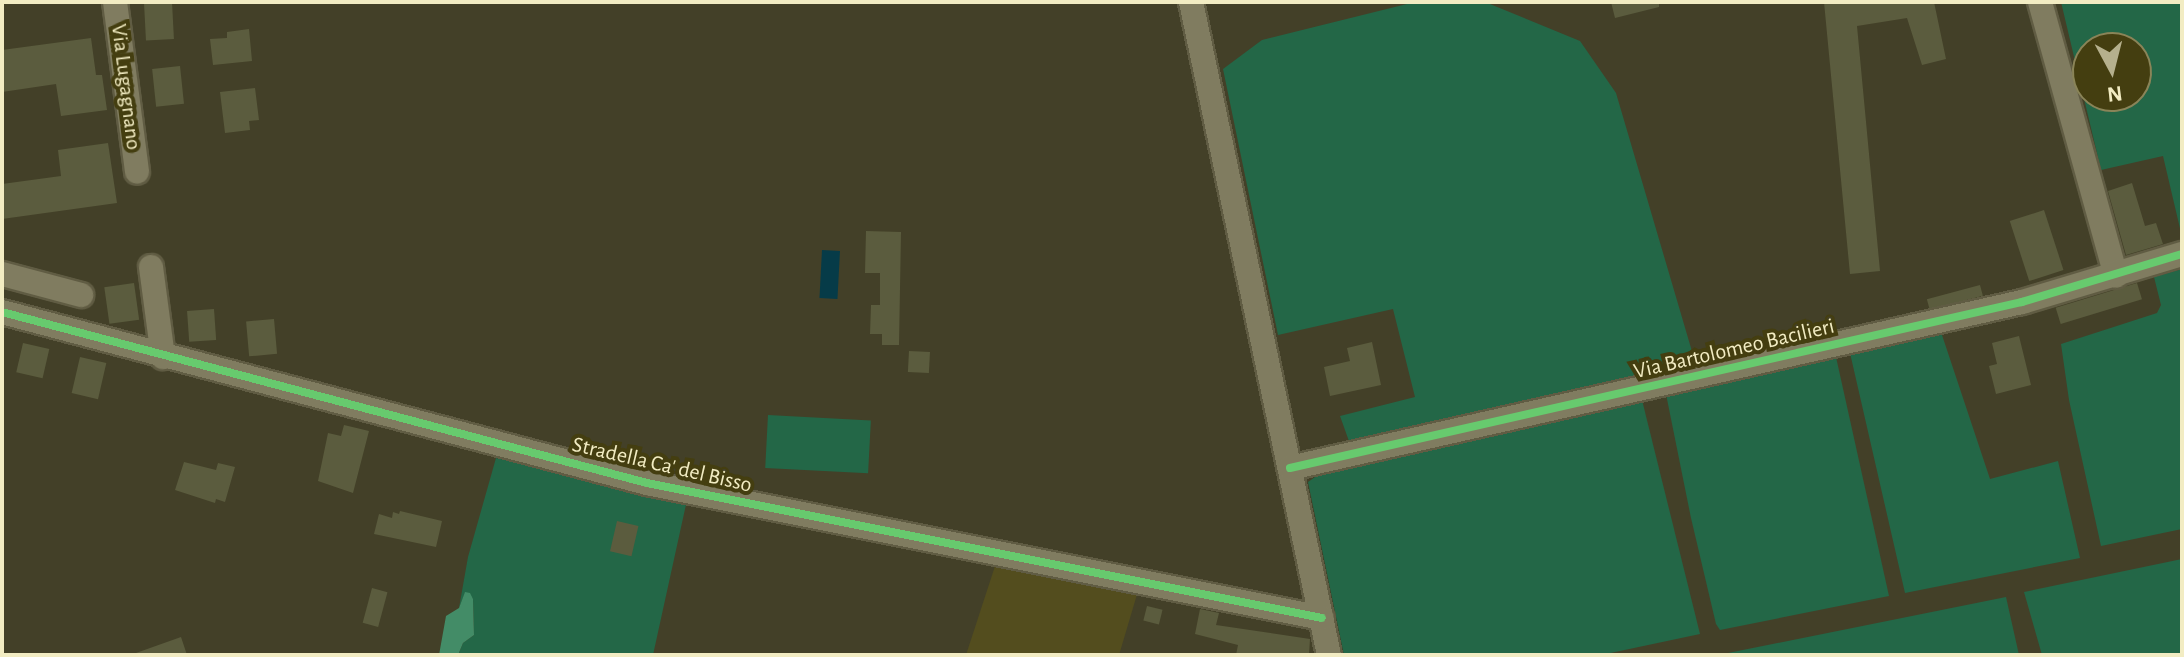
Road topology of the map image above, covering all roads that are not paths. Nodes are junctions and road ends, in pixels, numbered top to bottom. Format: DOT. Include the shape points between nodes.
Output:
graph roads {
  1 [pos="115,2"];
  2 [pos="1191,2"];
  3 [pos="2040,2"];
  4 [pos="137,172"];
  5 [pos="2182,254"];
  6 [pos="151,267"];
  7 [pos="2,274"];
  8 [pos="2116,276"];
  9 [pos="81,295"];
  10 [pos="2,312"];
  11 [pos="163,357"];
  12 [pos="1290,468"];
  13 [pos="1322,618"];
  14 [pos="1329,655"];
  1 -- 4 [label="street, Via Lugagnano"];
  2 -- 12 [label="street"];
  3 -- 8 [label="street"];
  5 -- 8 [label="street, Via Bartolomeo Bacilieri"];
  6 -- 11 [label="street"];
  7 -- 9 [label="street"];
  8 -- 12 [label="street, Via Bartolomeo Bacilieri" via="2022,302"];
  10 -- 11 [label="street, Stradella Ca' del Bisso"];
  11 -- 13 [label="street, Stradella Ca' del Bisso" via="647,483"];
  12 -- 13 [label="street"];
  13 -- 14 [label="street"];
}
